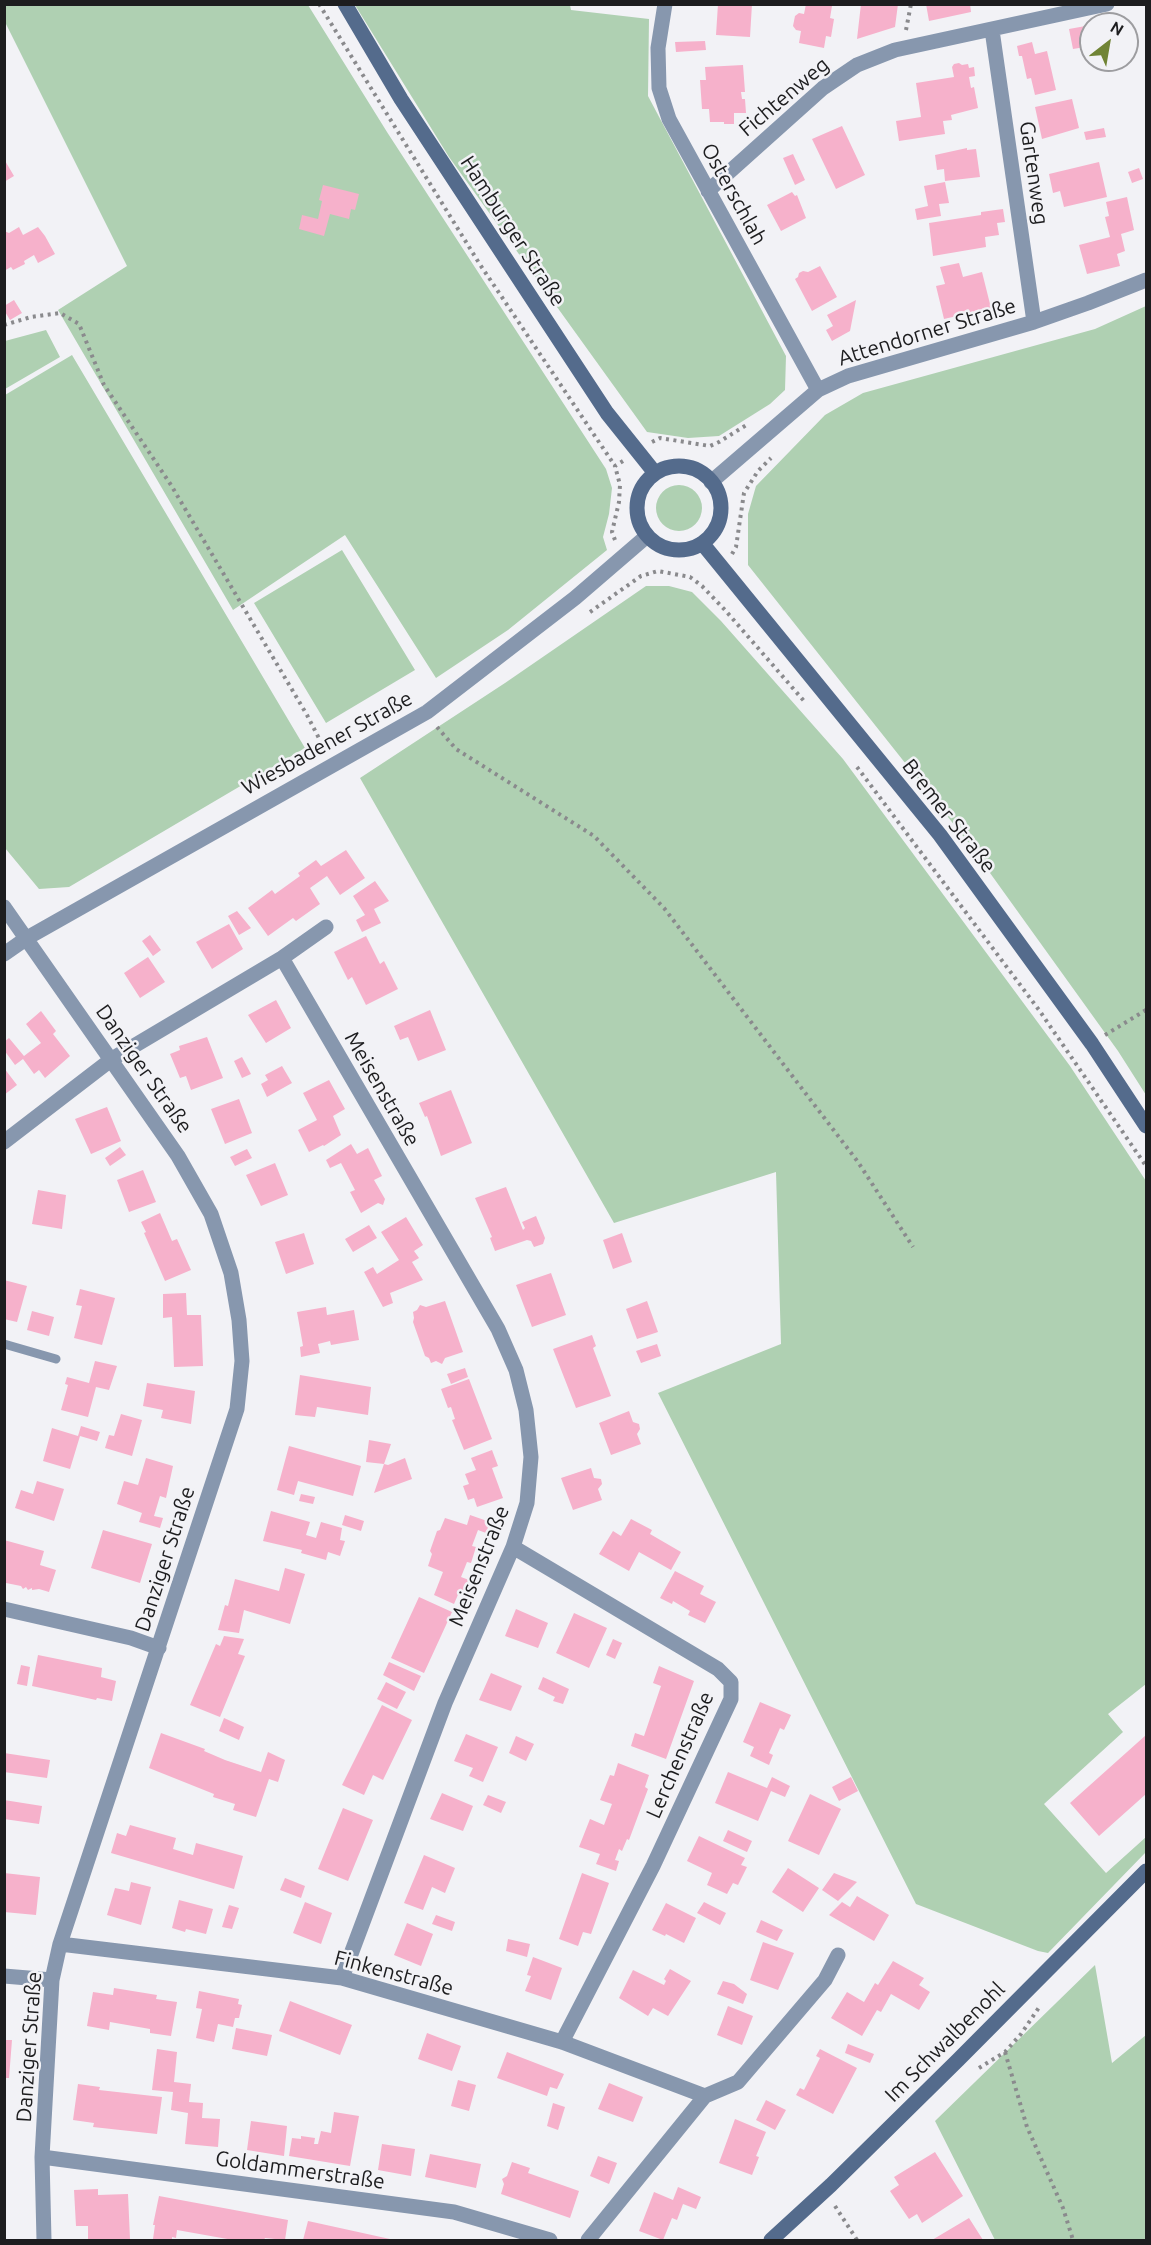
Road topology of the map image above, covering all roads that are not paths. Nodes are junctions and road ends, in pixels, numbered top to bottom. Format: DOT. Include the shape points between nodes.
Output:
graph roads {
  1 [pos="345,4"];
  2 [pos="665,4"];
  3 [pos="1107,4"];
  4 [pos="992,30"];
  5 [pos="708,191"];
  6 [pos="1146,280"];
  7 [pos="1034,322"];
  8 [pos="818,390"];
  9 [pos="655,474"];
  10 [pos="711,482"];
  11 [pos="647,536"];
  12 [pos="702,543"];
  13 [pos="4,907"];
  14 [pos="326,927"];
  15 [pos="27,938"];
  16 [pos="4,954"];
  17 [pos="282,958"];
  18 [pos="112,1059"];
  19 [pos="1146,1126"];
  20 [pos="4,1142"];
  21 [pos="4,1344"];
  22 [pos="56,1359"];
  23 [pos="513,1547"];
  24 [pos="4,1609"];
  25 [pos="159,1648"];
  26 [pos="1146,1871"];
  27 [pos="60,1944"];
  28 [pos="838,1955"];
  29 [pos="4,1976"];
  30 [pos="342,1978"];
  31 [pos="52,1980"];
  32 [pos="562,2042"];
  33 [pos="705,2096"];
  34 [pos="42,2157"];
  35 [pos="44,2241"];
  36 [pos="550,2241"];
  37 [pos="588,2241"];
  38 [pos="771,2241"];
  1 -- 9 [label="main road, Hamburger Straße" via="401,99 607,413"];
  2 -- 5 [label="street, Osterschlah" via="658,48 659,88 669,119"];
  3 -- 4 [label="street, Fichtenweg"];
  4 -- 5 [label="street, Fichtenweg" via="895,50 857,65 823,88"];
  4 -- 7 [label="street, Gartenweg"];
  5 -- 8 [label="street, Osterschlah"];
  6 -- 7 [label="street, Attendorner Straße"];
  7 -- 8 [label="street, Attendorner Straße" via="885,364"];
  8 -- 10 [label="street, Attendorner Straße"];
  9 -- 10 [label="main road" via="672,467 691,468"];
  9 -- 11 [label="main road" via="642,489 637,508"];
  10 -- 12 [label="main road" via="717,492 720,514 711,535"];
  11 -- 12 [label="main road" via="672,549 683,550"];
  11 -- 15 [label="street, Wiesbadener Straße" via="575,598 427,712"];
  12 -- 19 [label="main road, Bremer Straße" via="940,836 1092,1044"];
  13 -- 15 [label="street, Danziger Straße"];
  14 -- 17 [label="street"];
  15 -- 16 [label="street, Wiesbadener Straße"];
  15 -- 18 [label="street, Danziger Straße"];
  17 -- 18 [label="street"];
  17 -- 23 [label="street, Meisenstraße" via="498,1329 516,1370 526,1410 531,1457 527,1503"];
  18 -- 20 [label="street"];
  18 -- 25 [label="street, Danziger Straße" via="178,1156 211,1214 231,1273 239,1320 242,1361 237,1409"];
  21 -- 22 [label="lane"];
  23 -- 30 [label="street, Meisenstraße" via="445,1703"];
  23 -- 32 [label="street, Lerchenstraße" via="718,1669 731,1682 730,1699 653,1866"];
  24 -- 25 [label="street"];
  25 -- 27 [label="street, Danziger Straße"];
  26 -- 38 [label="main road, Im Schwalbenohl"];
  27 -- 30 [label="street, Finkenstraße"];
  27 -- 31 [label="street, Danziger Straße"];
  28 -- 33 [label="street" via="825,1980 738,2082"];
  29 -- 31 [label="street"];
  30 -- 32 [label="street, Finkenstraße"];
  31 -- 34 [label="street, Danziger Straße"];
  32 -- 33 [label="street, Finkenstraße"];
  33 -- 37 [label="street"];
  34 -- 35 [label="street, Danziger Straße"];
  34 -- 36 [label="street, Goldammerstraße" via="454,2212"];
}
